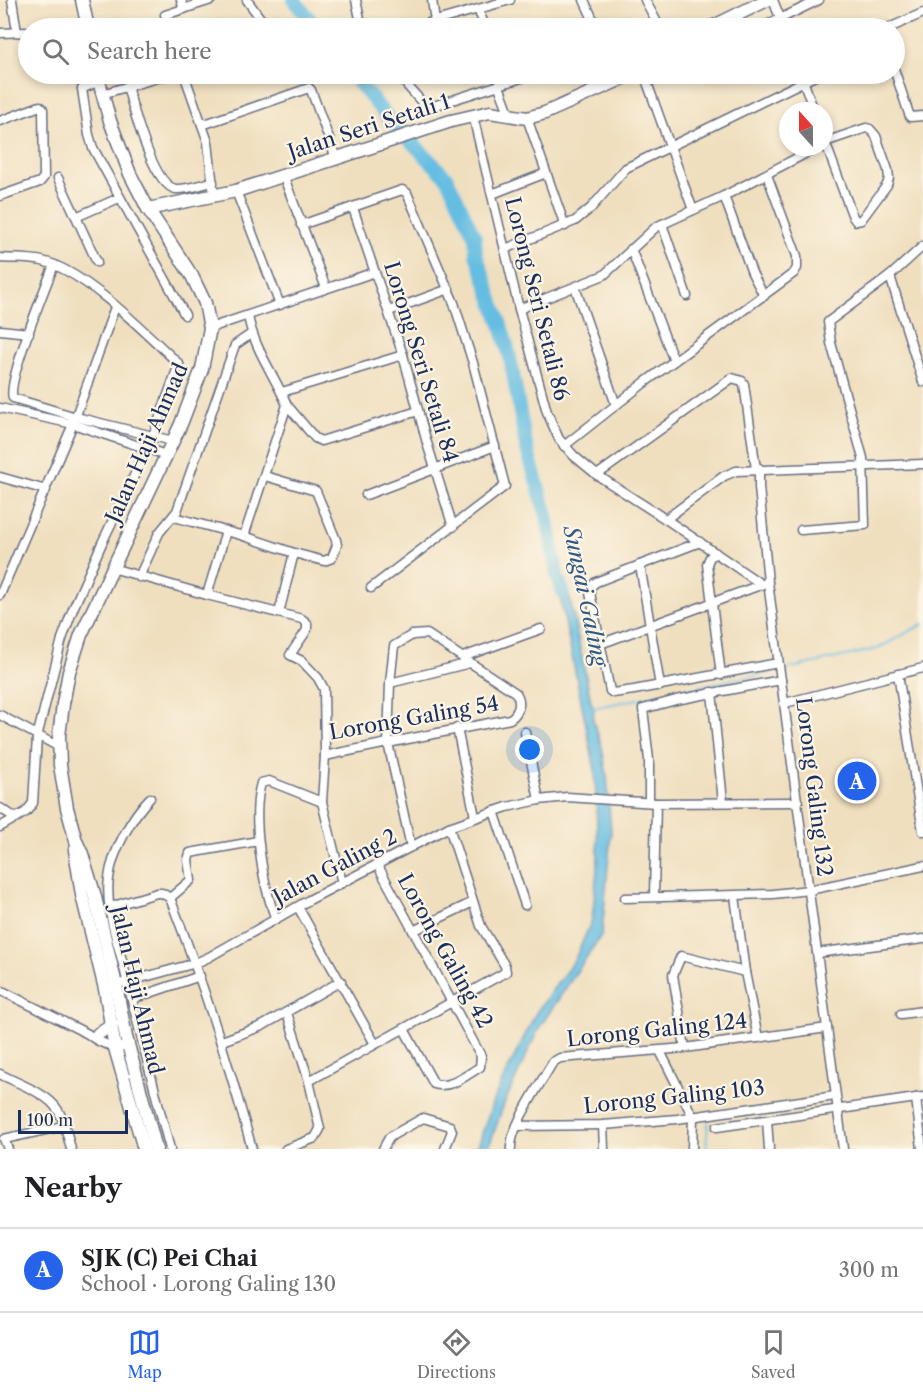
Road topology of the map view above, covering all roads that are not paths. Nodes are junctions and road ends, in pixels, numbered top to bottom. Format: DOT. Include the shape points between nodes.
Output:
graph roads {
  1 [pos="12,0"];
  2 [pos="82,0"];
  3 [pos="211,0"];
  4 [pos="247,0"];
  5 [pos="356,0"];
  6 [pos="432,0"];
  7 [pos="510,0"];
  8 [pos="584,0"];
  9 [pos="645,0"];
  10 [pos="767,0"];
  11 [pos="773,0"];
  12 [pos="819,0"];
  13 [pos="182,4"];
  14 [pos="478,10"];
  15 [pos="923,13"];
  16 [pos="165,15"];
  17 [pos="86,18"];
  18 [pos="260,18"];
  19 [pos="360,18"];
  20 [pos="434,18"];
  21 [pos="449,18"];
  22 [pos="482,18"];
  23 [pos="592,18"];
  24 [pos="655,18"];
  25 [pos="730,18"];
  26 [pos="780,18"];
  27 [pos="782,18"];
  28 [pos="905,21"];
  29 [pos="17,32"];
  30 [pos="0,33"];
  31 [pos="89,84"];
  32 [pos="100,84"];
  33 [pos="134,84"];
  34 [pos="188,84"];
  35 [pos="406,84"];
  36 [pos="502,84"];
  37 [pos="604,84"];
  38 [pos="648,84"];
  39 [pos="790,84"];
  40 [pos="804,84"];
  41 [pos="899,84"];
  42 [pos="127,86"];
  43 [pos="499,86"];
  44 [pos="102,94"];
  45 [pos="811,102"];
  46 [pos="509,113"];
  47 [pos="472,116"];
  48 [pos="923,116"];
  49 [pos="526,118"];
  50 [pos="0,121"];
  51 [pos="202,124"];
  52 [pos="823,143"];
  53 [pos="671,146"];
  54 [pos="800,156"];
  55 [pos="336,158"];
  56 [pos="546,173"];
  57 [pos="284,175"];
  58 [pos="767,175"];
  59 [pos="58,178"];
  60 [pos="213,182"];
  61 [pos="236,191"];
  62 [pos="492,194"];
  63 [pos="0,196"];
  64 [pos="214,196"];
  65 [pos="724,196"];
  66 [pos="119,198"];
  67 [pos="353,208"];
  68 [pos="147,209"];
  69 [pos="693,210"];
  70 [pos="76,218"];
  71 [pos="662,224"];
  72 [pos="301,225"];
  73 [pos="565,226"];
  74 [pos="922,248"];
  75 [pos="505,249"];
  76 [pos="631,249"];
  77 [pos="0,258"];
  78 [pos="97,262"];
  79 [pos="54,266"];
  80 [pos="375,272"];
  81 [pos="890,276"];
  82 [pos="574,287"];
  83 [pos="326,288"];
  84 [pos="449,289"];
  85 [pos="687,296"];
  86 [pos="764,296"];
  87 [pos="280,305"];
  88 [pos="115,307"];
  89 [pos="519,309"];
  90 [pos="388,311"];
  91 [pos="184,315"];
  92 [pos="248,316"];
  93 [pos="210,328"];
  94 [pos="0,330"];
  95 [pos="29,333"];
  96 [pos="251,334"];
  97 [pos="403,355"];
  98 [pos="674,361"];
  99 [pos="923,382"];
  100 [pos="282,392"];
  101 [pos="287,405"];
  102 [pos="616,405"];
  103 [pos="0,408"];
  104 [pos="418,411"];
  105 [pos="75,421"];
  106 [pos="153,436"];
  107 [pos="173,441"];
  108 [pos="495,446"];
  109 [pos="564,446"];
  110 [pos="147,448"];
  111 [pos="166,455"];
  112 [pos="923,464"];
  113 [pos="864,465"];
  114 [pos="757,469"];
  115 [pos="435,470"];
  116 [pos="597,475"];
  117 [pos="265,476"];
  118 [pos="0,477"];
  119 [pos="46,490"];
  120 [pos="366,495"];
  121 [pos="174,517"];
  122 [pos="666,519"];
  123 [pos="453,527"];
  124 [pos="801,530"];
  125 [pos="226,531"];
  126 [pos="244,536"];
  127 [pos="700,542"];
  128 [pos="294,553"];
  129 [pos="716,553"];
  130 [pos="640,565"];
  131 [pos="112,568"];
  132 [pos="139,577"];
  133 [pos="765,583"];
  134 [pos="371,588"];
  135 [pos="0,595"];
  136 [pos="207,596"];
  137 [pos="712,603"];
  138 [pos="279,613"];
  139 [pos="650,627"];
  140 [pos="541,629"];
  141 [pos="600,644"];
  142 [pos="466,660"];
  143 [pos="778,663"];
  144 [pos="923,668"];
  145 [pos="898,674"];
  146 [pos="721,675"];
  147 [pos="781,680"];
  148 [pos="390,683"];
  149 [pos="660,686"];
  150 [pos="712,693"];
  151 [pos="785,703"];
  152 [pos="0,715"];
  153 [pos="457,728"];
  154 [pos="525,732"];
  155 [pos="37,737"];
  156 [pos="388,742"];
  157 [pos="59,747"];
  158 [pos="325,756"];
  159 [pos="919,777"];
  160 [pos="150,798"];
  161 [pos="539,800"];
  162 [pos="798,801"];
  163 [pos="322,802"];
  164 [pos="653,802"];
  165 [pos="723,802"];
  166 [pos="0,808"];
  167 [pos="494,811"];
  168 [pos="475,817"];
  169 [pos="16,818"];
  170 [pos="0,827"];
  171 [pos="449,827"];
  172 [pos="923,831"];
  173 [pos="258,841"];
  174 [pos="411,846"];
  175 [pos="377,864"];
  176 [pos="923,866"];
  177 [pos="342,883"];
  178 [pos="809,890"];
  179 [pos="654,896"];
  180 [pos="735,896"];
  181 [pos="170,898"];
  182 [pos="625,898"];
  183 [pos="473,902"];
  184 [pos="525,905"];
  185 [pos="110,907"];
  186 [pos="298,907"];
  187 [pos="276,919"];
  188 [pos="413,932"];
  189 [pos="923,939"];
  190 [pos="817,953"];
  191 [pos="196,963"];
  192 [pos="745,972"];
  193 [pos="200,976"];
  194 [pos="341,981"];
  195 [pos="116,986"];
  196 [pos="0,990"];
  197 [pos="132,999"];
  198 [pos="452,1002"];
  199 [pos="923,1011"];
  200 [pos="286,1013"];
  201 [pos="901,1014"];
  202 [pos="112,1024"];
  203 [pos="827,1028"];
  204 [pos="404,1029"];
  205 [pos="93,1034"];
  206 [pos="758,1038"];
  207 [pos="222,1041"];
  208 [pos="121,1043"];
  209 [pos="375,1044"];
  210 [pos="685,1048"];
  211 [pos="660,1051"];
  212 [pos="0,1074"];
  213 [pos="309,1081"];
  214 [pos="835,1096"];
  215 [pos="919,1097"];
  216 [pos="837,1109"];
  217 [pos="693,1118"];
  218 [pos="767,1120"];
  219 [pos="603,1125"];
  220 [pos="64,1126"];
  221 [pos="517,1126"];
  222 [pos="717,1127"];
  223 [pos="8,1149"];
  224 [pos="71,1149"];
  225 [pos="144,1149"];
  226 [pos="156,1149"];
  227 [pos="170,1149"];
  228 [pos="252,1149"];
  229 [pos="286,1149"];
  230 [pos="383,1149"];
  231 [pos="445,1149"];
  232 [pos="511,1149"];
  233 [pos="604,1149"];
  234 [pos="692,1149"];
  235 [pos="769,1149"];
  236 [pos="843,1149"];
  237 [pos="922,1149"];
  1 -- 29 [label="street"];
  2 -- 17 [label="street"];
  3 -- 13 [label="street"];
  4 -- 18 [label="street"];
  5 -- 19 [label="street"];
  6 -- 20 [label="street"];
  7 -- 14 [label="street"];
  8 -- 23 [label="street"];
  9 -- 24 [label="street"];
  10 -- 25 [label="street"];
  11 -- 26 [label="street"];
  12 -- 27 [label="street"];
  13 -- 16 [label="street"];
  14 -- 21 [label="street"];
  14 -- 22 [label="street"];
  15 -- 28 [label="street"];
  29 -- 30 [label="street"];
  31 -- 66 [label="street" via="82,89 89,135"];
  32 -- 44 [label="street, Jalan Haji Ahmad"];
  33 -- 42 [label="street"];
  34 -- 51 [label="street"];
  35 -- 43 [label="street, Jalan Seri Setali 1" via="427,108"];
  36 -- 43 [label="street, Jalan Seri Setali 1"];
  37 -- 49 [label="street" via="550,112"];
  38 -- 53 [label="street"];
  39 -- 53 [label="street" via="739,114"];
  40 -- 45 [label="street"];
  41 -- 48 [label="street" via="910,117"];
  42 -- 44 [label="street"];
  42 -- 60 [label="street" via="139,130 167,185 176,189"];
  43 -- 46 [label="street"];
  44 -- 68 [label="street, Jalan Haji Ahmad" via="117,143"];
  46 -- 47 [label="street, Jalan Seri Setali 1"];
  46 -- 49 [label="street, Jalan Seri Setali 1"];
  47 -- 55 [label="street, Jalan Seri Setali 1"];
  47 -- 62 [label="street, Lorong Seri Setali 86"];
  49 -- 56 [label="street"];
  50 -- 63 [label="street" via="42,107 43,179"];
  51 -- 55 [label="street" via="309,88"];
  51 -- 60 [label="street"];
  52 -- 52 [label="street" via="866,128 876,136 889,178 861,220 853,218"];
  53 -- 69 [label="street"];
  53 -- 73 [label="street" via="626,168 584,215"];
  54 -- 58 [label="street"];
  55 -- 57 [label="street, Jalan Seri Setali 1"];
  56 -- 62 [label="street"];
  56 -- 73 [label="street"];
  57 -- 61 [label="street, Jalan Seri Setali 1"];
  57 -- 72 [label="street"];
  58 -- 65 [label="street"];
  58 -- 86 [label="street" via="797,264 794,273"];
  59 -- 70 [label="street"];
  60 -- 64 [label="street"];
  61 -- 64 [label="street, Jalan Seri Setali 1"];
  61 -- 87 [label="street"];
  62 -- 75 [label="street, Lorong Seri Setali 86"];
  64 -- 68 [label="street, Jalan Seri Setali 1"];
  65 -- 69 [label="street"];
  65 -- 86 [label="street"];
  66 -- 70 [label="street"];
  66 -- 91 [label="street"];
  67 -- 72 [label="street"];
  67 -- 80 [label="street, Lorong Seri Setali 84"];
  67 -- 84 [label="street" via="405,191"];
  68 -- 93 [label="street, Jalan Haji Ahmad" via="192,276 205,303"];
  69 -- 71 [label="street"];
  70 -- 78 [label="street"];
  71 -- 76 [label="street"];
  71 -- 85 [label="street"];
  72 -- 83 [label="street"];
  73 -- 75 [label="street"];
  74 -- 81 [label="street"];
  75 -- 89 [label="street, Lorong Seri Setali 86"];
  76 -- 82 [label="street" via="604,274"];
  76 -- 98 [label="street"];
  77 -- 79 [label="street" via="40,260"];
  79 -- 88 [label="street" via="85,283"];
  79 -- 95 [label="street"];
  80 -- 83 [label="street"];
  80 -- 90 [label="street, Lorong Seri Setali 84"];
  81 -- 99 [label="street"];
  81 -- 113 [label="street" via="828,322"];
  82 -- 89 [label="street"];
  82 -- 102 [label="street"];
  83 -- 87 [label="street"];
  84 -- 90 [label="street"];
  84 -- 108 [label="street"];
  86 -- 98 [label="street"];
  87 -- 92 [label="street"];
  88 -- 105 [label="street"];
  88 -- 106 [label="street" via="179,364"];
  89 -- 109 [label="street, Lorong Seri Setali 86" via="549,419"];
  90 -- 97 [label="street, Lorong Seri Setali 84"];
  92 -- 93 [label="street"];
  92 -- 96 [label="street"];
  93 -- 107 [label="street, Jalan Haji Ahmad" via="202,369"];
  94 -- 95 [label="street"];
  95 -- 105 [label="street" via="11,391 13,399"];
  96 -- 100 [label="street"];
  96 -- 121 [label="street" via="235,345"];
  97 -- 100 [label="street"];
  97 -- 104 [label="street, Lorong Seri Setali 84"];
  98 -- 102 [label="street"];
  100 -- 101 [label="street"];
  101 -- 104 [label="street" via="321,441"];
  101 -- 117 [label="street"];
  102 -- 109 [label="street"];
  103 -- 105 [label="street"];
  104 -- 115 [label="street, Lorong Seri Setali 84"];
  105 -- 106 [label="street"];
  105 -- 110 [label="street"];
  105 -- 119 [label="street"];
  106 -- 107 [label="street"];
  106 -- 110 [label="street"];
  107 -- 111 [label="street, Jalan Haji Ahmad"];
  108 -- 115 [label="street"];
  108 -- 123 [label="street" via="505,486"];
  109 -- 116 [label="street, Lorong Seri Setali 86"];
  110 -- 111 [label="street"];
  110 -- 155 [label="street" via="73,609"];
  111 -- 131 [label="street, Jalan Haji Ahmad"];
  112 -- 113 [label="street"];
  113 -- 114 [label="street"];
  113 -- 124 [label="street" via="865,525"];
  114 -- 116 [label="street, Lorong Galing 132" via="744,384 732,378"];
  114 -- 122 [label="street" via="730,472"];
  114 -- 133 [label="street, Lorong Galing 132"];
  115 -- 120 [label="street"];
  115 -- 123 [label="street, Lorong Seri Setali 84"];
  116 -- 122 [label="street, Lorong Seri Setali 86"];
  117 -- 126 [label="street"];
  117 -- 128 [label="street" via="315,491 336,540 332,558 324,561"];
  118 -- 119 [label="street"];
  119 -- 135 [label="street"];
  121 -- 125 [label="street"];
  121 -- 132 [label="street" via="159,533"];
  122 -- 127 [label="street, Lorong Seri Setali 86"];
  123 -- 134 [label="street"];
  125 -- 126 [label="street"];
  125 -- 136 [label="street"];
  126 -- 128 [label="street"];
  127 -- 129 [label="street, Lorong Seri Setali 86"];
  127 -- 130 [label="street"];
  128 -- 138 [label="street"];
  129 -- 133 [label="street, Lorong Seri Setali 86"];
  129 -- 137 [label="street" via="707,564"];
  130 -- 139 [label="street"];
  130 -- 141 [label="street" via="589,588"];
  131 -- 132 [label="street"];
  131 -- 157 [label="street, Jalan Haji Ahmad" via="81,635 69,672"];
  132 -- 136 [label="street"];
  133 -- 137 [label="street"];
  133 -- 143 [label="street, Lorong Galing 132"];
  136 -- 138 [label="street"];
  137 -- 139 [label="street"];
  137 -- 146 [label="street"];
  138 -- 158 [label="street, Lorong Galing 54" via="307,623 307,630 290,655 302,661 324,689"];
  139 -- 141 [label="street"];
  139 -- 149 [label="street"];
  140 -- 142 [label="street"];
  141 -- 149 [label="street" via="611,692"];
  142 -- 148 [label="street"];
  142 -- 148 [label="street" via="427,634 412,635 394,646"];
  142 -- 153 [label="street, Lorong Galing 54" via="516,693 518,708 510,719"];
  143 -- 146 [label="street"];
  143 -- 147 [label="street, Lorong Galing 132"];
  144 -- 145 [label="street"];
  145 -- 151 [label="street"];
  145 -- 159 [label="street"];
  146 -- 149 [label="street"];
  147 -- 150 [label="street"];
  147 -- 151 [label="street, Lorong Galing 132"];
  148 -- 156 [label="street"];
  150 -- 164 [label="street" via="643,709"];
  150 -- 165 [label="street"];
  151 -- 162 [label="street, Lorong Galing 132"];
  152 -- 155 [label="street"];
  153 -- 156 [label="street, Lorong Galing 54"];
  153 -- 168 [label="street"];
  154 -- 161 [label="street"];
  155 -- 157 [label="street"];
  155 -- 169 [label="street" via="33,803"];
  156 -- 158 [label="street, Lorong Galing 54"];
  156 -- 174 [label="street"];
  157 -- 195 [label="street, Jalan Haji Ahmad" via="67,808 94,893"];
  158 -- 163 [label="street"];
  159 -- 172 [label="street"];
  160 -- 185 [label="street" via="131,820 111,870"];
  161 -- 164 [label="street, Jalan Galing 2" via="587,797"];
  161 -- 167 [label="street, Jalan Galing 2"];
  162 -- 165 [label="street, Jalan Galing 2"];
  162 -- 178 [label="street, Lorong Galing 132"];
  163 -- 173 [label="street" via="263,782"];
  163 -- 177 [label="street"];
  164 -- 165 [label="street, Jalan Galing 2"];
  164 -- 179 [label="street"];
  166 -- 169 [label="street"];
  167 -- 168 [label="street, Jalan Galing 2"];
  167 -- 184 [label="street"];
  168 -- 171 [label="street, Jalan Galing 2"];
  169 -- 170 [label="street"];
  171 -- 174 [label="street, Jalan Galing 2"];
  171 -- 183 [label="street"];
  173 -- 181 [label="street" via="190,853 191,880"];
  173 -- 187 [label="street"];
  174 -- 175 [label="street, Jalan Galing 2"];
  175 -- 177 [label="street, Jalan Galing 2"];
  175 -- 188 [label="street, Lorong Galing 42"];
  176 -- 178 [label="street"];
  177 -- 186 [label="street, Jalan Galing 2"];
  178 -- 180 [label="street"];
  178 -- 190 [label="street, Lorong Galing 132"];
  179 -- 180 [label="street"];
  179 -- 182 [label="street"];
  180 -- 192 [label="street"];
  181 -- 185 [label="street" via="157,893"];
  181 -- 191 [label="street"];
  183 -- 188 [label="street"];
  183 -- 198 [label="street" via="483,930 507,970"];
  185 -- 195 [label="street"];
  186 -- 187 [label="street, Jalan Galing 2"];
  186 -- 194 [label="street"];
  187 -- 191 [label="street, Jalan Galing 2"];
  188 -- 198 [label="street, Lorong Galing 42"];
  189 -- 190 [label="street"];
  190 -- 203 [label="street, Lorong Galing 132"];
  191 -- 193 [label="street"];
  191 -- 195 [label="street, Jalan Galing 2"];
  192 -- 206 [label="street"];
  192 -- 210 [label="street" via="681,956 673,975"];
  193 -- 197 [label="street"];
  193 -- 207 [label="street"];
  194 -- 200 [label="street"];
  194 -- 209 [label="street"];
  195 -- 197 [label="street"];
  195 -- 202 [label="street, Jalan Haji Ahmad"];
  195 -- 208 [label="street, Jalan Haji Ahmad"];
  196 -- 205 [label="street"];
  197 -- 227 [label="street"];
  198 -- 204 [label="street"];
  198 -- 204 [label="street, Lorong Galing 42" via="481,1056 480,1067 450,1085 434,1084"];
  199 -- 201 [label="street"];
  200 -- 207 [label="street"];
  200 -- 213 [label="street"];
  202 -- 205 [label="street"];
  202 -- 208 [label="street, Jalan Haji Ahmad"];
  203 -- 206 [label="street, Lorong Galing 124"];
  203 -- 214 [label="street, Lorong Galing 132"];
  204 -- 209 [label="street"];
  205 -- 208 [label="street" via="94,1040"];
  206 -- 210 [label="street, Lorong Galing 124"];
  207 -- 228 [label="street"];
  208 -- 225 [label="street, Jalan Haji Ahmad"];
  208 -- 226 [label="street, Jalan Haji Ahmad"];
  209 -- 213 [label="street"];
  210 -- 211 [label="street, Lorong Galing 124"];
  211 -- 217 [label="street"];
  211 -- 221 [label="street, Lorong Galing 124" via="556,1059"];
  212 -- 220 [label="street" via="48,1100"];
  213 -- 229 [label="street" via="320,1129 311,1140"];
  214 -- 216 [label="street, Lorong Galing 132"];
  214 -- 217 [label="street, Lorong Galing 103"];
  215 -- 216 [label="street"];
  215 -- 237 [label="street"];
  216 -- 218 [label="street"];
  216 -- 236 [label="street, Lorong Galing 132"];
  217 -- 219 [label="street, Lorong Galing 103"];
  217 -- 234 [label="street"];
  218 -- 222 [label="street"];
  218 -- 235 [label="street"];
  219 -- 221 [label="street, Lorong Galing 103"];
  219 -- 233 [label="street"];
  220 -- 223 [label="street" via="4,1139"];
  220 -- 224 [label="street"];
  221 -- 232 [label="street, Lorong Galing 124" via="511,1137"];
  230 -- 231 [label="street" via="389,1138 421,1119 450,1126 452,1131"];
}
